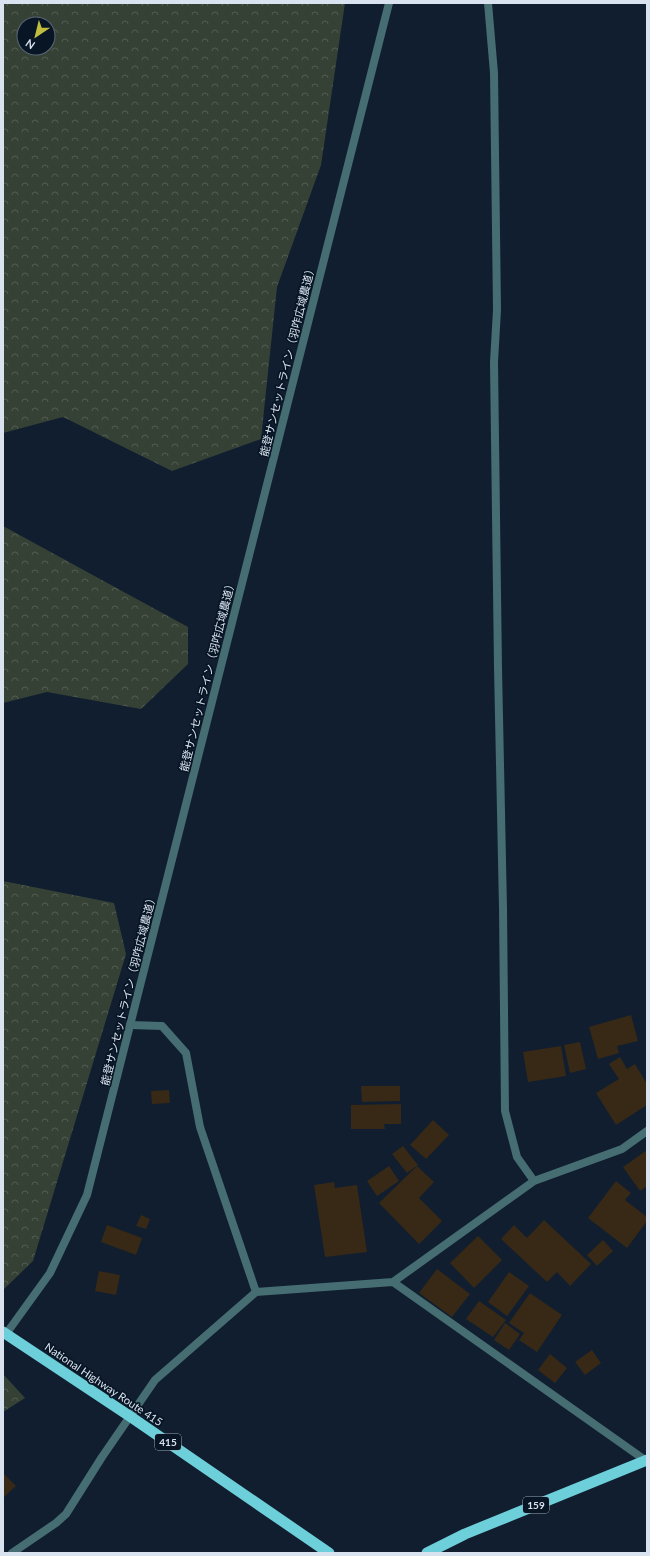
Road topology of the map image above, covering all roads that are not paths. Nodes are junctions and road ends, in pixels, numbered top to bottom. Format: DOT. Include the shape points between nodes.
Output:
graph roads {
  1 [pos="389,3"];
  2 [pos="488,3"];
  3 [pos="130,1025"];
  4 [pos="647,1131"];
  5 [pos="534,1181"];
  6 [pos="393,1282"];
  7 [pos="256,1292"];
  8 [pos="4,1333"];
  9 [pos="131,1417"];
  10 [pos="646,1460"];
  11 [pos="12,1553"];
  12 [pos="329,1553"];
  13 [pos="427,1553"];
  1 -- 3 [label="street, 能登サンセットライン（羽咋広域農道）"];
  2 -- 5 [label="street" via="494,74 497,310 494,362 505,1111 517,1157"];
  3 -- 7 [label="street" via="162,1026 186,1052 200,1127"];
  3 -- 8 [label="street, 能登サンセットライン（羽咋広域農道）" via="87,1195 50,1273"];
  4 -- 5 [label="street" via="622,1149"];
  5 -- 6 [label="street"];
  6 -- 7 [label="street"];
  6 -- 10 [label="street"];
  7 -- 9 [label="street" via="156,1380"];
  8 -- 9 [label="highway, National Highway Route 415 / 415"];
  9 -- 11 [label="street" via="66,1514"];
  9 -- 12 [label="highway, National Highway Route 415 / 415"];
  10 -- 13 [label="highway, 159" via="465,1534"];
}
